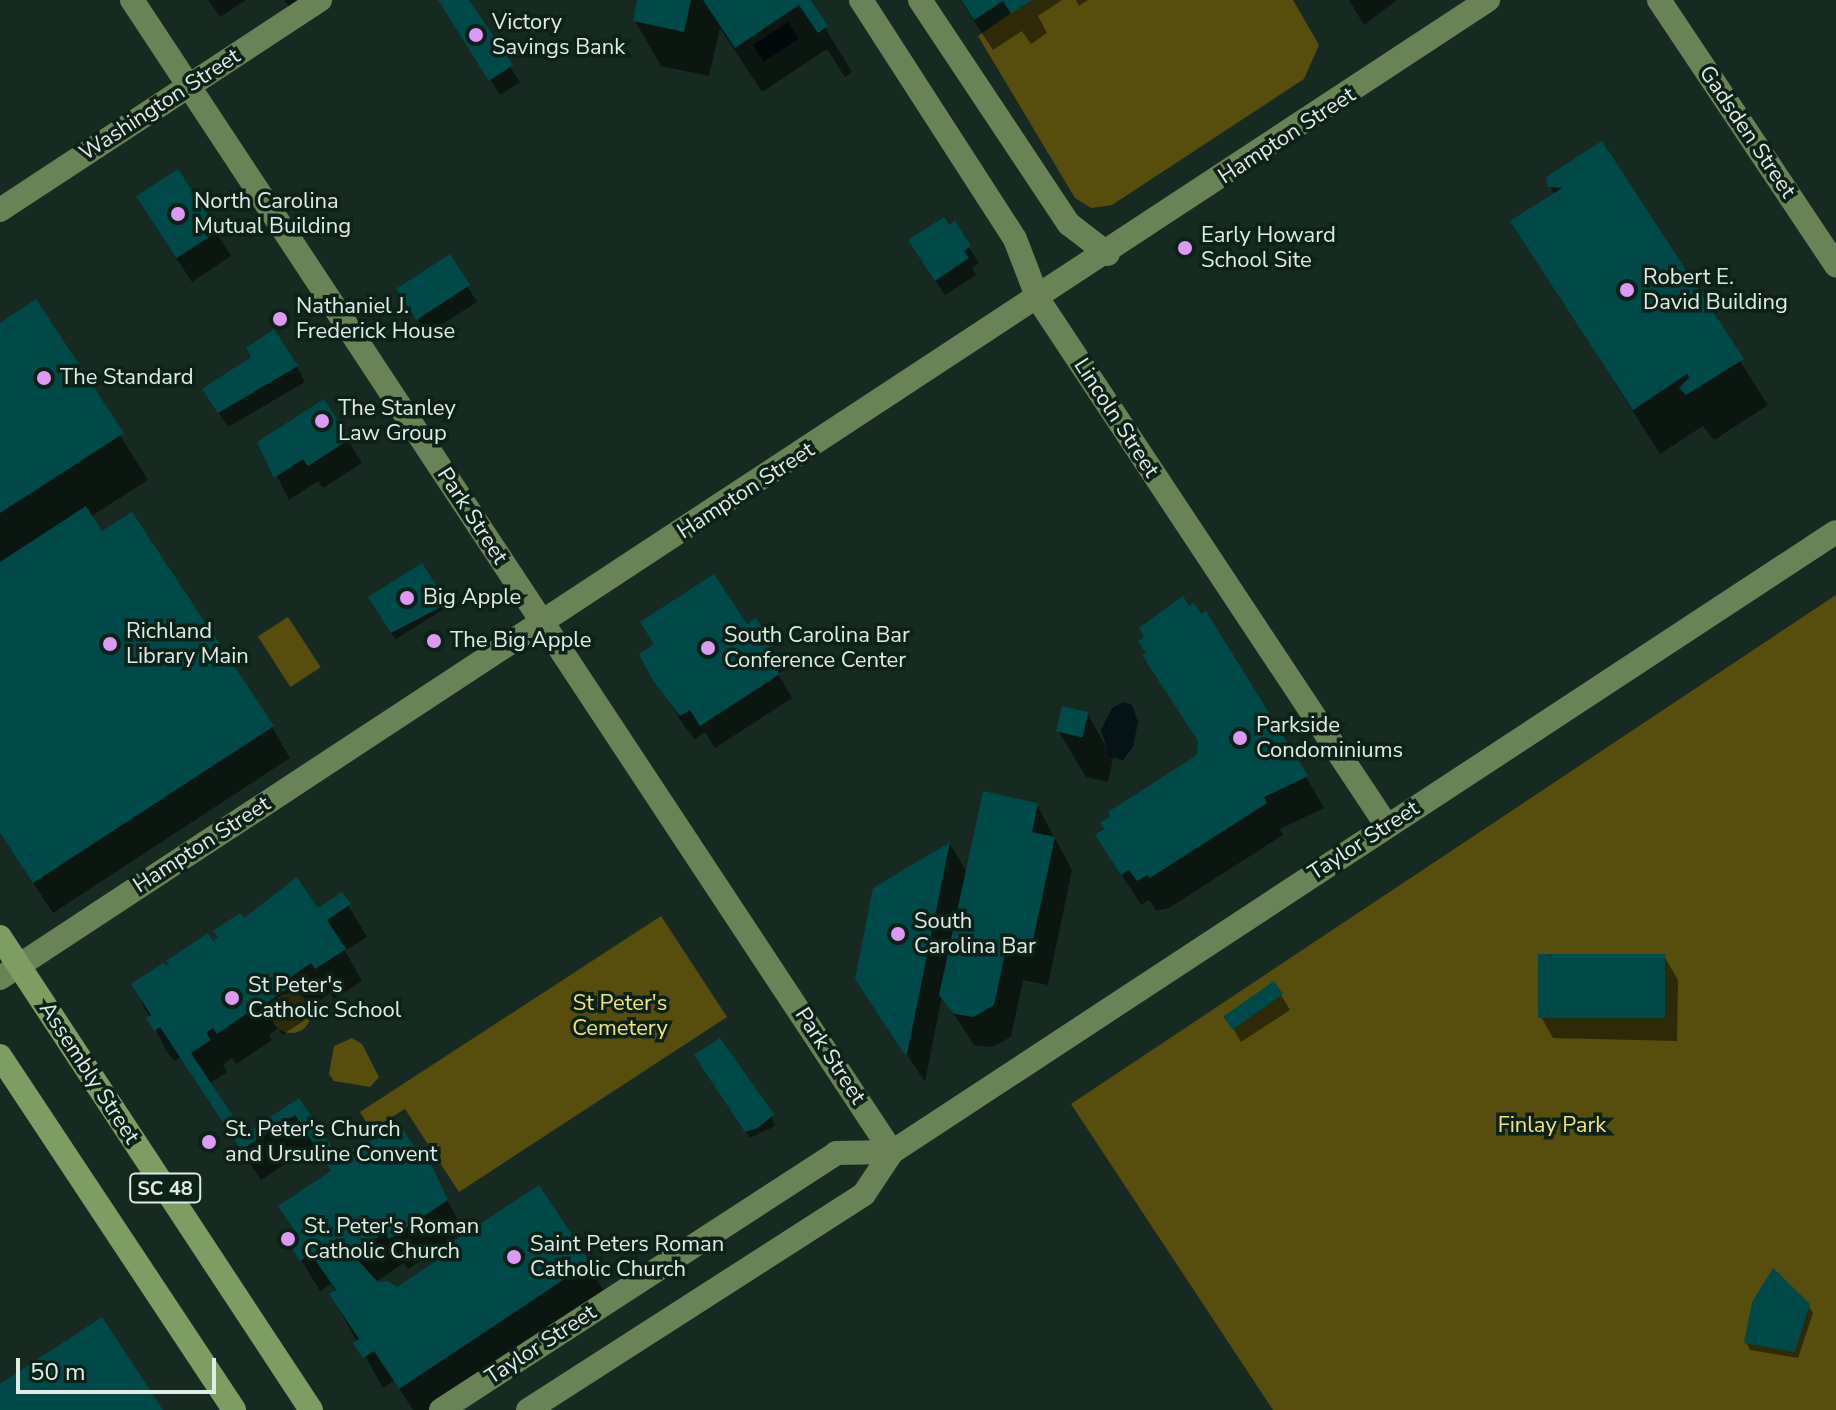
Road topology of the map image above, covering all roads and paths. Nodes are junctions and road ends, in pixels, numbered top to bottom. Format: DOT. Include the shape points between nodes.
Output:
graph roads {
  1 [pos="132,0"];
  2 [pos="320,0"];
  3 [pos="861,0"];
  4 [pos="920,0"];
  5 [pos="1488,0"];
  6 [pos="1659,0"];
  7 [pos="189,86"];
  8 [pos="0,210"];
  9 [pos="1108,254"];
  10 [pos="1836,265"];
  11 [pos="1038,299"];
  12 [pos="1836,532"];
  13 [pos="540,622"];
  14 [pos="1387,826"];
  15 [pos="0,937"];
  16 [pos="9,972"];
  17 [pos="0,1056"];
  18 [pos="892,1152"];
  19 [pos="234,1410"];
  20 [pos="311,1410"];
  21 [pos="441,1410"];
  22 [pos="528,1410"];
  1 -- 7 [label="main road, Park Street"];
  2 -- 7 [label="main road, Washington Street"];
  3 -- 11 [label="main road, Lincoln Street" via="1015,239"];
  4 -- 9 [label="main road" via="1069,224"];
  5 -- 9 [label="main road, Hampton Street"];
  6 -- 10 [label="main road, Gadsden Street"];
  7 -- 8 [label="main road, Washington Street"];
  7 -- 13 [label="main road, Park Street"];
  9 -- 11 [label="main road, Hampton Street"];
  11 -- 13 [label="main road, Hampton Street"];
  11 -- 14 [label="main road, Lincoln Street"];
  12 -- 14 [label="main road, Taylor Street"];
  13 -- 16 [label="main road, Hampton Street"];
  13 -- 18 [label="main road, Park Street"];
  14 -- 18 [label="main road, Taylor Street"];
  15 -- 16 [label="main road, Assembly Street / SC 48"];
  16 -- 20 [label="main road, Assembly Street / SC 48"];
  17 -- 19 [label="main road, SC 48"];
  18 -- 21 [label="main road, Taylor Street" via="836,1153"];
  18 -- 22 [label="main road, Taylor Street" via="864,1194"];
}
